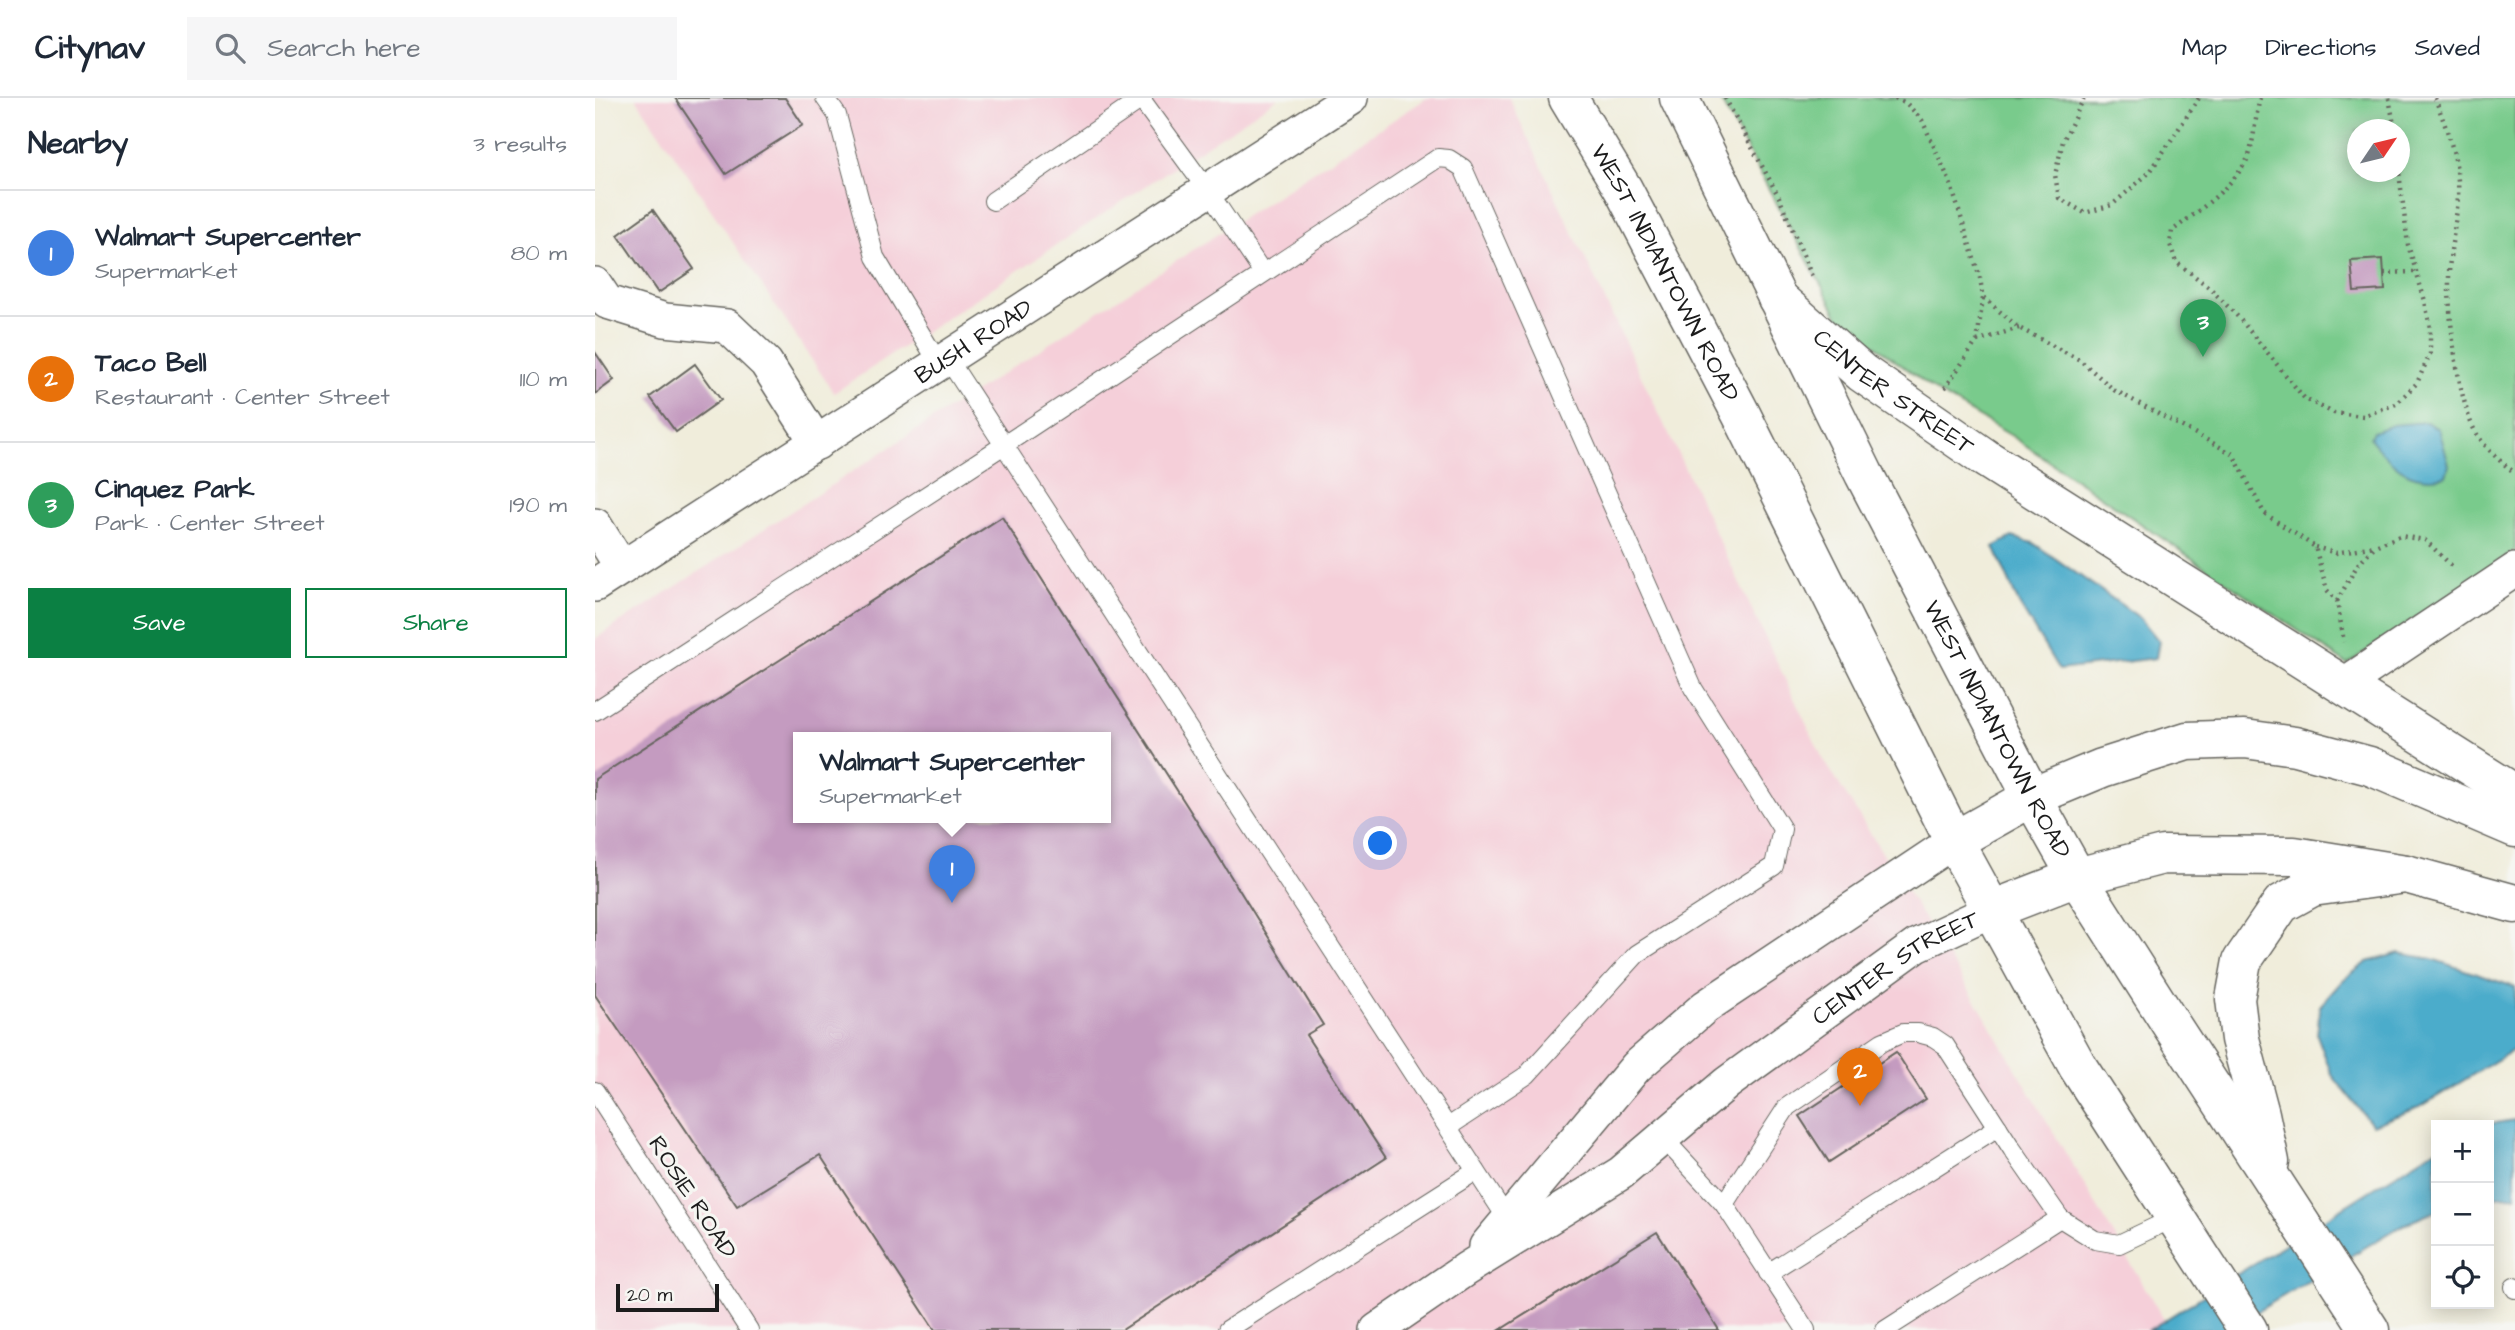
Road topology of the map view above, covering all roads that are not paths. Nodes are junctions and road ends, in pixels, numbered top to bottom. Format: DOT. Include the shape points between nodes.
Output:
graph roads {
  1 [pos="825,98"];
  2 [pos="1351,98"];
  3 [pos="1567,98"];
  4 [pos="1679,98"];
  5 [pos="1142,99"];
  6 [pos="1208,191"];
  7 [pos="993,201"];
  8 [pos="1263,274"];
  9 [pos="595,284"];
  10 [pos="1776,298"];
  11 [pos="943,361"];
  12 [pos="817,443"];
  13 [pos="1004,445"];
  14 [pos="595,525"];
  15 [pos="2515,570"];
  16 [pos="608,576"];
  17 [pos="2343,685"];
  18 [pos="595,711"];
  19 [pos="2515,794"];
  20 [pos="2032,797"];
  21 [pos="2515,828"];
  22 [pos="1954,841"];
  23 [pos="2406,874"];
  24 [pos="2077,877"];
  25 [pos="2515,904"];
  26 [pos="1992,910"];
  27 [pos="595,1091"];
  28 [pos="1448,1127"];
  29 [pos="1998,1127"];
  30 [pos="1663,1138"];
  31 [pos="1476,1171"];
  32 [pos="2274,1181"];
  33 [pos="1724,1205"];
  34 [pos="2060,1218"];
  35 [pos="2174,1218"];
  36 [pos="1508,1220"];
  37 [pos="1466,1269"];
  38 [pos="1768,1273"];
  39 [pos="749,1330"];
  40 [pos="1227,1330"];
  41 [pos="1377,1330"];
  42 [pos="1806,1330"];
  43 [pos="1885,1330"];
  44 [pos="2248,1330"];
  45 [pos="2370,1330"];
  1 -- 11 [label="lane" via="837,115 875,257"];
  2 -- 6 [label="street, BUSH ROAD"];
  3 -- 22 [label="main road, WEST INDIANTOWN ROAD" via="1623,189 1741,414"];
  4 -- 10 [label="main road, WEST INDIANTOWN ROAD"];
  5 -- 6 [label="lane"];
  5 -- 7 [label="lane"];
  6 -- 8 [label="lane"];
  6 -- 11 [label="street, BUSH ROAD"];
  8 -- 13 [label="lane"];
  8 -- 28 [label="lane" via="1438,158 1463,168 1693,688 1782,829 1774,866 1637,954 1527,1075"];
  9 -- 12 [label="street" via="607,302 666,320 727,326 766,363"];
  10 -- 17 [label="main road, CENTER STREET" via="1862,373 1923,416"];
  10 -- 20 [label="main road, WEST INDIANTOWN ROAD"];
  11 -- 12 [label="street, BUSH ROAD"];
  11 -- 13 [label="lane"];
  12 -- 16 [label="street, BUSH ROAD"];
  13 -- 18 [label="lane"];
  13 -- 28 [label="lane"];
  14 -- 16 [label="street"];
  15 -- 17 [label="street"];
  17 -- 19 [label="main road, CENTER STREET"];
  20 -- 21 [label="main road" via="2187,741 2245,739 2295,746 2370,766"];
  20 -- 22 [label="main road"];
  20 -- 24 [label="main road, WEST INDIANTOWN ROAD"];
  22 -- 26 [label="main road, WEST INDIANTOWN ROAD"];
  22 -- 36 [label="street, CENTER STREET" via="1705,1007 1636,1067"];
  23 -- 24 [label="main road, CENTER STREET" via="2294,856 2163,855"];
  23 -- 25 [label="main road, CENTER STREET"];
  23 -- 32 [label="main road" via="2312,887 2281,904 2242,961 2235,999 2239,1039"];
  24 -- 26 [label="main road, CENTER STREET"];
  24 -- 32 [label="main road, WEST INDIANTOWN ROAD"];
  26 -- 30 [label="street, CENTER STREET" via="1917,945 1727,1083"];
  26 -- 35 [label="main road, WEST INDIANTOWN ROAD" via="2078,1067"];
  27 -- 39 [label="lane, ROSIE ROAD"];
  28 -- 31 [label="lane"];
  29 -- 33 [label="lane" via="1945,1045 1933,1037 1903,1033 1882,1042 1787,1107"];
  29 -- 34 [label="lane"];
  29 -- 38 [label="lane"];
  30 -- 33 [label="lane"];
  30 -- 37 [label="street, CENTER STREET" via="1621,1173"];
  31 -- 36 [label="lane"];
  31 -- 40 [label="lane"];
  32 -- 45 [label="main road, WEST INDIANTOWN ROAD"];
  33 -- 38 [label="lane"];
  34 -- 35 [label="lane" via="2095,1240 2119,1244"];
  34 -- 43 [label="lane"];
  35 -- 44 [label="main road, WEST INDIANTOWN ROAD"];
  36 -- 37 [label="street, CENTER STREET"];
  37 -- 41 [label="street, CENTER STREET"];
  38 -- 42 [label="lane"];
}
